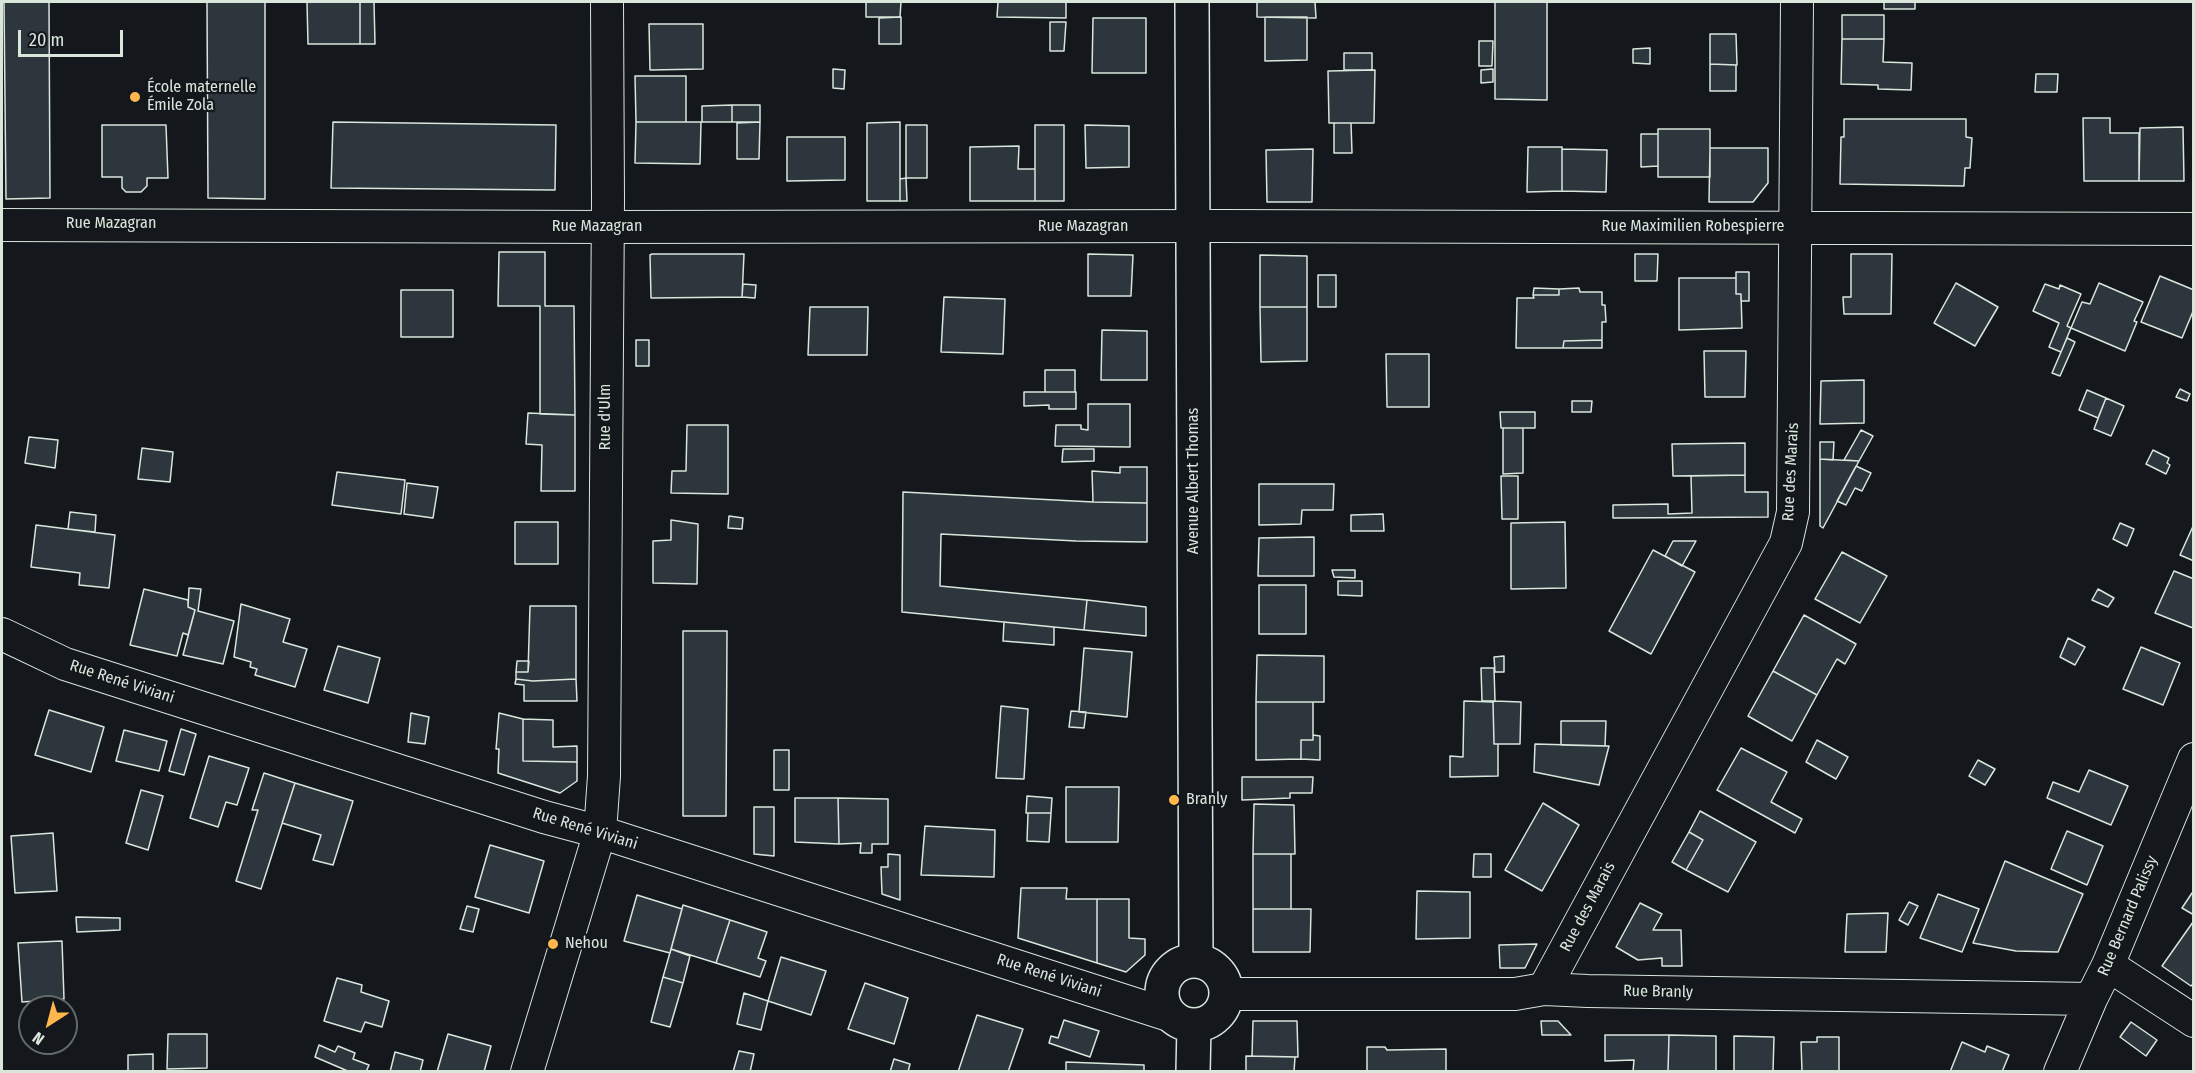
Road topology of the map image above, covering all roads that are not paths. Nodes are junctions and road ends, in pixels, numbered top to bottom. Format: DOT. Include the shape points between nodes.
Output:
graph roads {
  1 [pos="607,2"];
  2 [pos="1192,2"];
  3 [pos="1797,2"];
  4 [pos="2,225"];
  5 [pos="1192,226"];
  6 [pos="607,227"];
  7 [pos="1796,228"];
  8 [pos="2193,229"];
  9 [pos="2,634"];
  10 [pos="2193,759"];
  11 [pos="600,832"];
  12 [pos="1196,961"];
  13 [pos="2108,965"];
  14 [pos="1544,989"];
  15 [pos="1226,994"];
  16 [pos="2091,999"];
  17 [pos="1183,1020"];
  18 [pos="2193,1021"];
  19 [pos="527,1071"];
  20 [pos="1193,1071"];
  21 [pos="2060,1071"];
  1 -- 6 [label="street, Rue d'Ulm"];
  2 -- 5 [label="main road, Avenue Albert Thomas"];
  3 -- 7 [label="street, Rue des Marais"];
  4 -- 6 [label="street, Rue Mazagran"];
  5 -- 6 [label="street, Rue Mazagran"];
  5 -- 7 [label="street, Rue Maximilien Robespierre"];
  5 -- 12 [label="main road, Avenue Albert Thomas"];
  6 -- 11 [label="street, Rue d'Ulm" via="604,776"];
  7 -- 8 [label="street, Rue Maximilien Robespierre"];
  7 -- 14 [label="street, Rue des Marais" via="1793,512 1786,543"];
  9 -- 11 [label="street, Rue René Viviani" via="65,664"];
  10 -- 13 [label="street, Rue Bernard Palissy"];
  11 -- 17 [label="street, Rue René Viviani"];
  11 -- 19 [label="street, Rue d'Ulm"];
  12 -- 15 [label="main road" via="1206,963 1221,976"];
  12 -- 17 [label="main road" via="1177,965 1161,990 1166,1009"];
  13 -- 16 [label="street, Rue Bernard Palissy"];
  13 -- 18 [label="street"];
  14 -- 15 [label="street, Rue Branly" via="1515,994"];
  14 -- 16 [label="street, Rue Branly"];
  15 -- 17 [label="main road" via="1219,1013 1203,1024"];
  16 -- 21 [label="street, Rue Bernard Palissy"];
  17 -- 20 [label="main road"];
}
